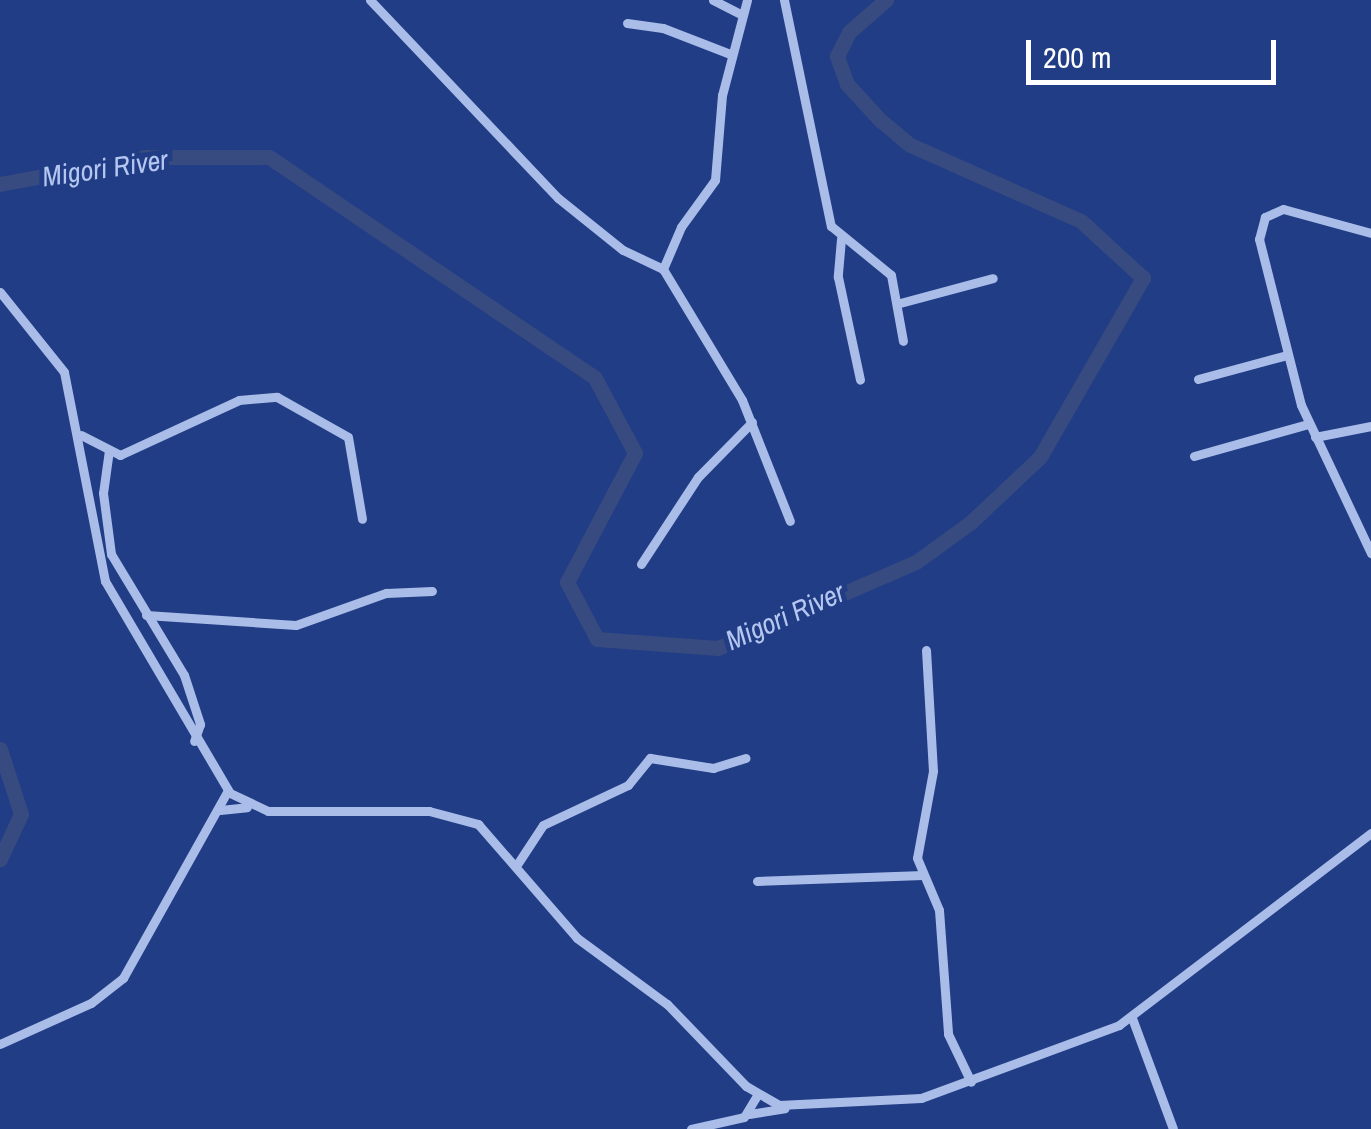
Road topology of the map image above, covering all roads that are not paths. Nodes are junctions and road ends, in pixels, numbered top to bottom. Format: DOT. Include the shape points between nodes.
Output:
graph roads {
  1 [pos="370,0"];
  2 [pos="712,0"];
  3 [pos="747,0"];
  4 [pos="784,0"];
  5 [pos="742,15"];
  6 [pos="626,23"];
  7 [pos="730,54"];
  8 [pos="1371,233"];
  9 [pos="841,239"];
  10 [pos="663,270"];
  11 [pos="993,278"];
  12 [pos="0,292"];
  13 [pos="900,303"];
  14 [pos="903,341"];
  15 [pos="1287,356"];
  16 [pos="1198,379"];
  17 [pos="860,380"];
  18 [pos="752,422"];
  19 [pos="1308,424"];
  20 [pos="1371,426"];
  21 [pos="81,435"];
  22 [pos="1315,438"];
  23 [pos="109,450"];
  24 [pos="1194,456"];
  25 [pos="362,520"];
  26 [pos="790,521"];
  27 [pos="1371,553"];
  28 [pos="642,564"];
  29 [pos="432,590"];
  30 [pos="146,615"];
  31 [pos="926,650"];
  32 [pos="194,741"];
  33 [pos="746,758"];
  34 [pos="228,790"];
  35 [pos="248,807"];
  36 [pos="220,810"];
  37 [pos="1371,833"];
  38 [pos="518,863"];
  39 [pos="924,875"];
  40 [pos="758,882"];
  41 [pos="1132,1018"];
  42 [pos="0,1044"];
  43 [pos="971,1082"];
  44 [pos="757,1095"];
  45 [pos="786,1107"];
  46 [pos="750,1114"];
  47 [pos="691,1129"];
  48 [pos="1173,1129"];
  1 -- 10 [label="street" via="558,198 623,250"];
  2 -- 5 [label="street"];
  3 -- 5 [label="street"];
  4 -- 9 [label="street"];
  5 -- 7 [label="street"];
  6 -- 7 [label="street" via="663,28"];
  7 -- 10 [label="street" via="716,180 681,227"];
  8 -- 15 [label="street" via="1283,209 1266,217 1262,266"];
  9 -- 13 [label="street" via="886,268"];
  9 -- 17 [label="street" via="838,278"];
  10 -- 18 [label="street"];
  11 -- 13 [label="street"];
  12 -- 21 [label="street" via="64,372"];
  13 -- 14 [label="street"];
  15 -- 16 [label="street"];
  15 -- 19 [label="street"];
  18 -- 26 [label="street"];
  18 -- 28 [label="street" via="698,477"];
  19 -- 22 [label="street"];
  19 -- 24 [label="street"];
  20 -- 22 [label="street"];
  21 -- 23 [label="street"];
  21 -- 32 [label="street" via="88,524 105,581"];
  22 -- 27 [label="street"];
  23 -- 25 [label="street" via="120,455 176,436 239,400 277,396 348,437"];
  23 -- 30 [label="street" via="108,540"];
  29 -- 30 [label="street" via="386,593 296,625"];
  30 -- 32 [label="street" via="188,688 200,724"];
  31 -- 39 [label="street" via="933,771 917,848"];
  32 -- 34 [label="street"];
  33 -- 38 [label="street" via="713,768 650,758 628,786 543,826"];
  34 -- 35 [label="street"];
  34 -- 36 [label="street"];
  35 -- 36 [label="street"];
  35 -- 38 [label="street" via="450,813 491,832"];
  36 -- 42 [label="street" via="123,978 91,1003"];
  37 -- 41 [label="street"];
  38 -- 44 [label="street" via="577,938 667,1004"];
  39 -- 40 [label="street"];
  39 -- 43 [label="street" via="939,910 948,1034"];
  41 -- 43 [label="street"];
  41 -- 48 [label="street"];
  43 -- 45 [label="street" via="921,1098"];
  44 -- 45 [label="street"];
  44 -- 46 [label="street"];
  45 -- 46 [label="street"];
  46 -- 47 [label="street"];
}
